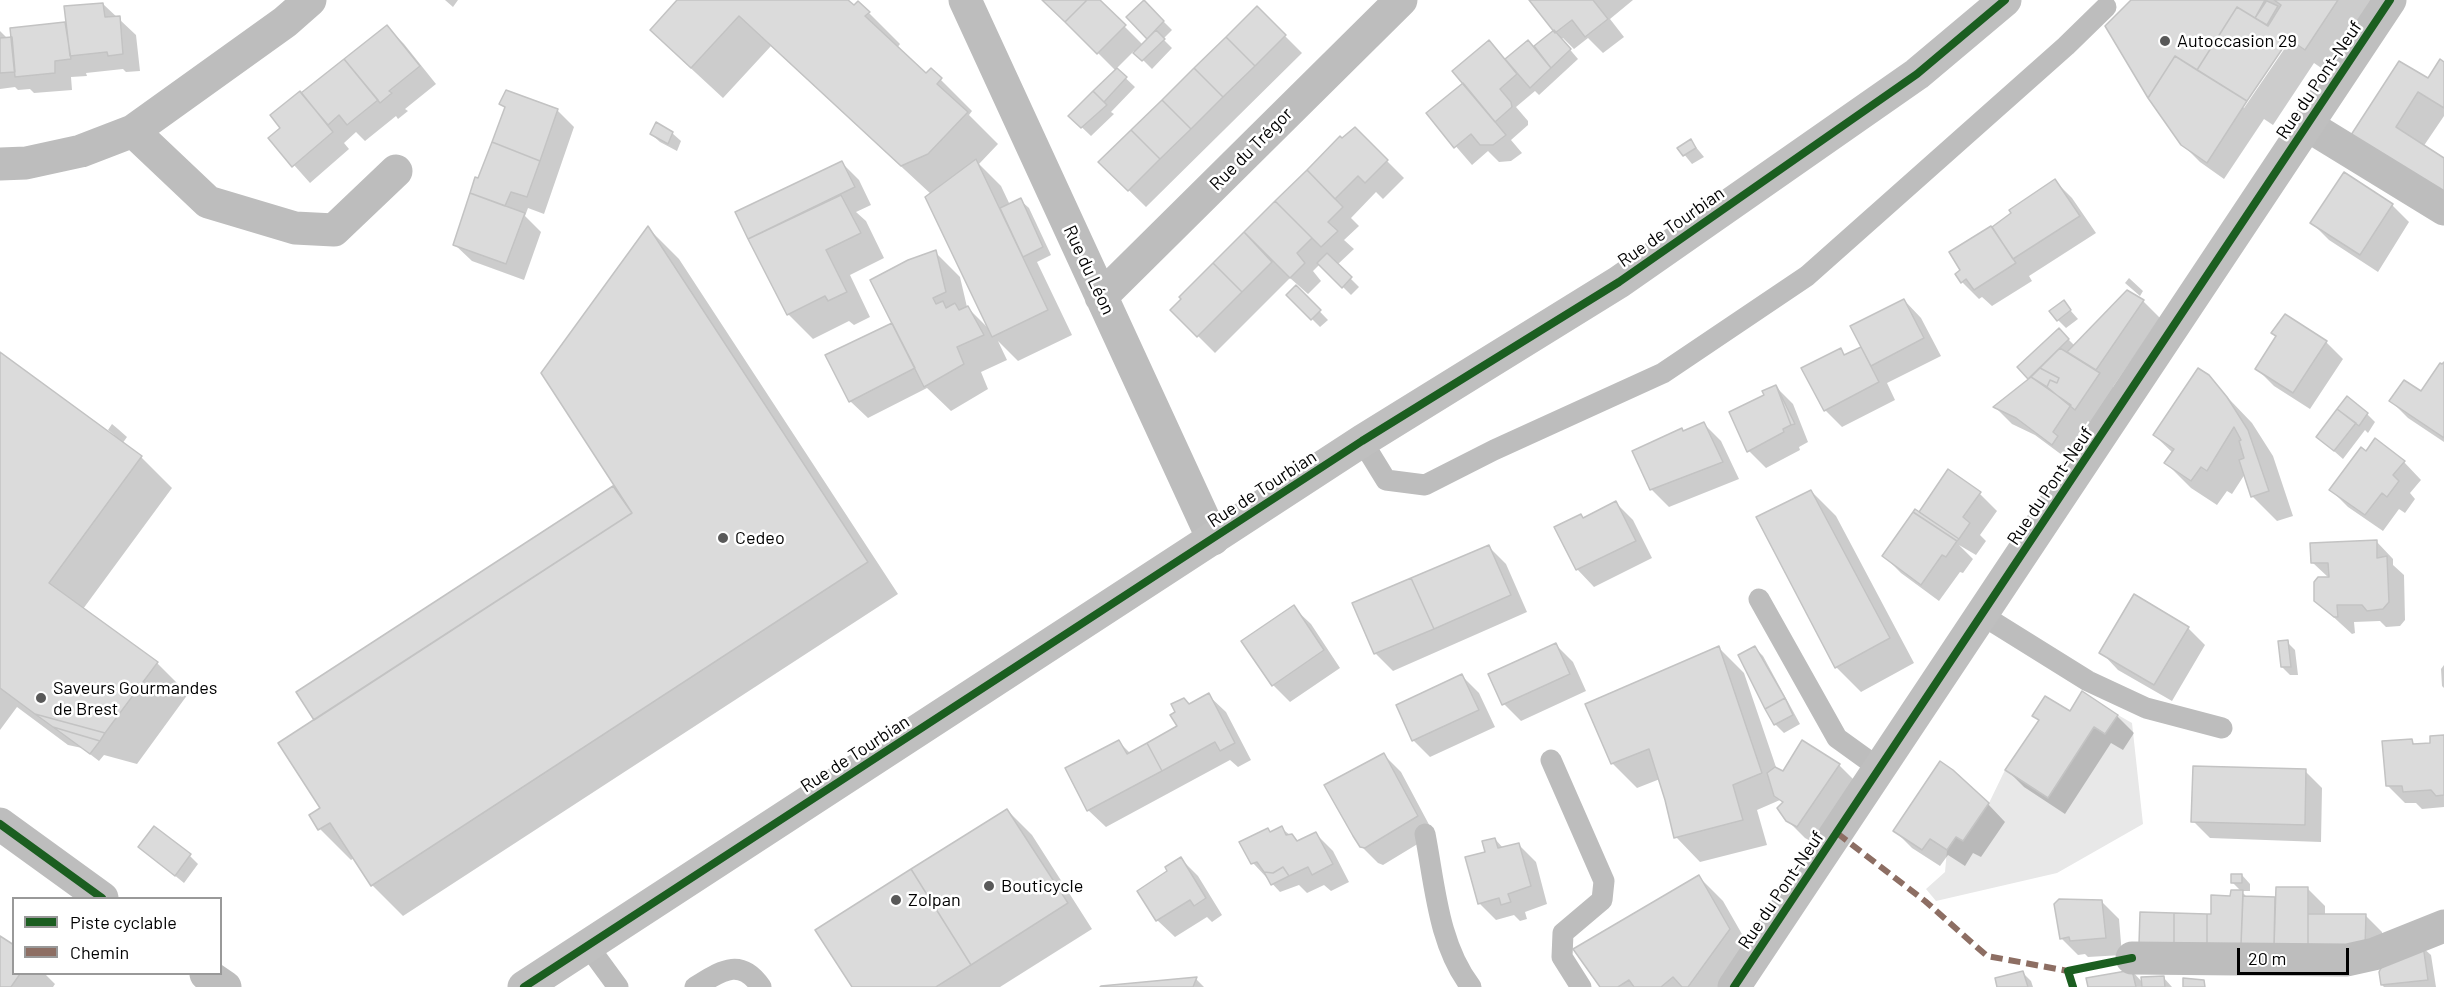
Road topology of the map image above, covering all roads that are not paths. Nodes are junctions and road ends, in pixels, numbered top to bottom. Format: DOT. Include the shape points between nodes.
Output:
graph roads {
  1 [pos="310,0"];
  2 [pos="965,0"];
  3 [pos="1401,0"];
  4 [pos="2005,0"];
  5 [pos="2390,0"];
  6 [pos="2106,7"];
  7 [pos="2307,125"];
  8 [pos="133,131"];
  9 [pos="0,164"];
  10 [pos="396,171"];
  11 [pos="2444,208"];
  12 [pos="1101,297"];
  13 [pos="1362,441"];
  14 [pos="1214,539"];
  15 [pos="1759,599"];
  16 [pos="1982,615"];
  17 [pos="2222,728"];
  18 [pos="1551,760"];
  19 [pos="1880,769"];
  20 [pos="0,824"];
  21 [pos="1425,834"];
  22 [pos="101,897"];
  23 [pos="2444,926"];
  24 [pos="588,946"];
  25 [pos="2132,958"];
  26 [pos="207,975"];
  27 [pos="225,987"];
  28 [pos="524,987"];
  29 [pos="618,987"];
  30 [pos="695,987"];
  31 [pos="761,987"];
  32 [pos="1471,987"];
  33 [pos="1581,987"];
  34 [pos="1734,987"];
  1 -- 8 [label="street"];
  2 -- 12 [label="street, Rue du Léon"];
  3 -- 12 [label="street, Rue du Trégor"];
  4 -- 13 [label="main road, Rue de Tourbian" via="1917,74 1619,282"];
  5 -- 7 [label="main road, Rue du Pont-Neuf"];
  6 -- 13 [label="lane" via="1807,276 1663,374 1425,485 1386,480"];
  7 -- 11 [label="street"];
  7 -- 16 [label="main road, Rue du Pont-Neuf"];
  8 -- 9 [label="street" via="81,151 26,163"];
  8 -- 10 [label="street" via="208,202 295,228 334,230"];
  12 -- 14 [label="street, Rue du Léon"];
  13 -- 14 [label="main road, Rue de Tourbian"];
  14 -- 24 [label="main road, Rue de Tourbian"];
  15 -- 19 [label="lane" via="1837,738"];
  16 -- 17 [label="lane" via="2088,681 2146,708"];
  16 -- 19 [label="main road, Rue du Pont-Neuf"];
  18 -- 33 [label="lane" via="1604,881 1602,900 1563,933 1562,957"];
  19 -- 34 [label="main road, Rue du Pont-Neuf"];
  20 -- 22 [label="street"];
  21 -- 32 [label="lane" via="1446,941"];
  23 -- 25 [label="street" via="2374,954 2347,960"];
  24 -- 28 [label="main road, Rue de Tourbian"];
  24 -- 29 [label="lane"];
  26 -- 27 [label="street"];
  30 -- 31 [label="lane" via="724,969 741,969"];
}
